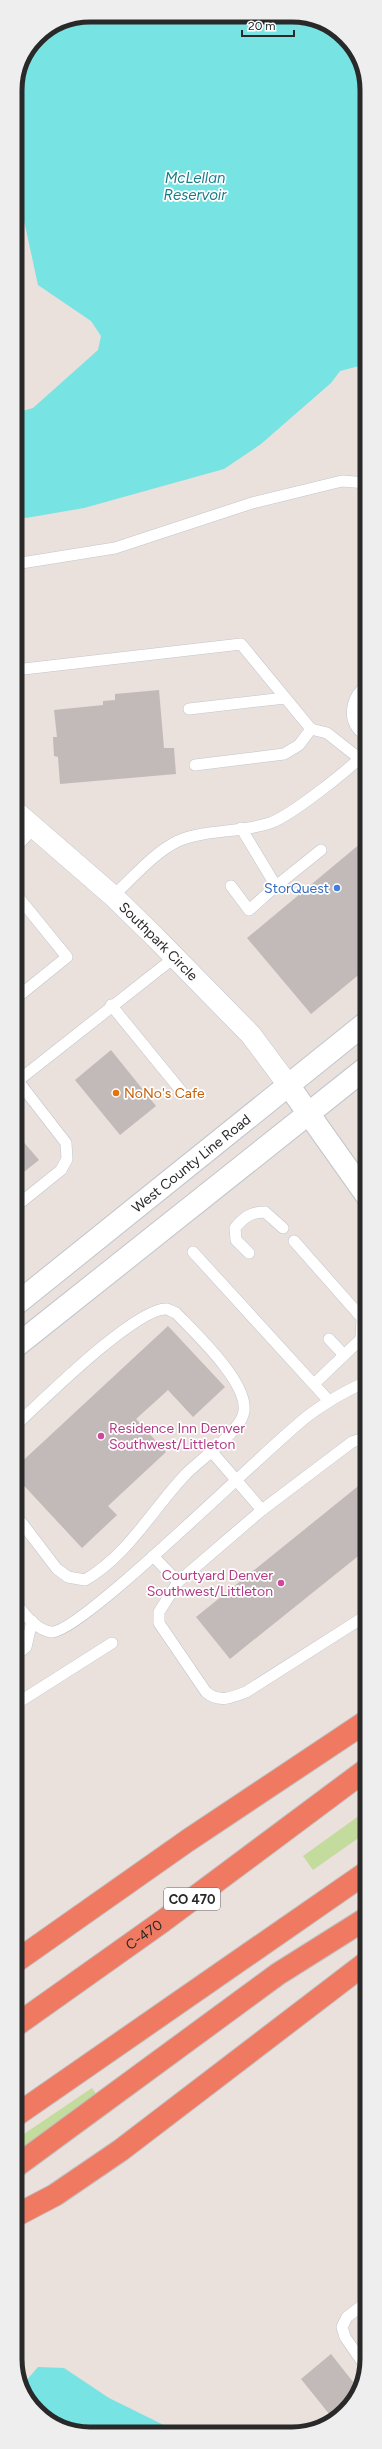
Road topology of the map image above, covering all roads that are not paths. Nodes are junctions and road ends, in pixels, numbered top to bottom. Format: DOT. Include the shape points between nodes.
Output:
graph roads {
  1 [pos="360,482"];
  2 [pos="22,563"];
  3 [pos="22,669"];
  4 [pos="360,690"];
  5 [pos="285,698"];
  6 [pos="189,709"];
  7 [pos="360,729"];
  8 [pos="311,730"];
  9 [pos="360,753"];
  10 [pos="360,757"];
  11 [pos="195,765"];
  12 [pos="22,817"];
  13 [pos="34,828"];
  14 [pos="241,828"];
  15 [pos="22,841"];
  16 [pos="320,850"];
  17 [pos="231,886"];
  18 [pos="276,886"];
  19 [pos="113,896"];
  20 [pos="22,902"];
  21 [pos="175,957"];
  22 [pos="22,994"];
  23 [pos="112,1005"];
  24 [pos="360,1028"];
  25 [pos="360,1073"];
  26 [pos="22,1077"];
  27 [pos="289,1086"];
  28 [pos="22,1089"];
  29 [pos="182,1092"];
  30 [pos="309,1115"];
  31 [pos="360,1186"];
  32 [pos="22,1201"];
  33 [pos="283,1228"];
  34 [pos="294,1241"];
  35 [pos="193,1252"];
  36 [pos="249,1253"];
  37 [pos="22,1299"];
  38 [pos="360,1316"];
  39 [pos="329,1339"];
  40 [pos="360,1340"];
  41 [pos="22,1341"];
  42 [pos="344,1355"];
  43 [pos="314,1384"];
  44 [pos="360,1386"];
  45 [pos="330,1401"];
  46 [pos="22,1420"];
  47 [pos="360,1439"];
  48 [pos="212,1452"];
  49 [pos="237,1479"];
  50 [pos="262,1510"];
  51 [pos="22,1523"];
  52 [pos="153,1556"];
  53 [pos="178,1582"];
  54 [pos="22,1610"];
  55 [pos="360,1619"];
  56 [pos="32,1621"];
  57 [pos="112,1643"];
  58 [pos="22,1650"];
  59 [pos="22,1698"];
  60 [pos="360,1726"];
  61 [pos="360,1774"];
  62 [pos="360,1877"];
  63 [pos="360,1922"];
  64 [pos="22,1957"];
  65 [pos="360,1967"];
  66 [pos="22,2021"];
  67 [pos="22,2111"];
  68 [pos="22,2162"];
  69 [pos="22,2212"];
  70 [pos="360,2307"];
  71 [pos="360,2359"];
  1 -- 2 [label="lane" via="342,481 252,503 115,548"];
  3 -- 5 [label="lane" via="241,644"];
  4 -- 7 [label="lane" via="353,701 352,713 355,724"];
  5 -- 6 [label="lane"];
  5 -- 8 [label="lane"];
  8 -- 9 [label="lane" via="327,733"];
  8 -- 11 [label="lane" via="299,745 284,754"];
  10 -- 14 [label="lane" via="285,816 269,823"];
  12 -- 13 [label="street, Southpark Circle"];
  13 -- 15 [label="lane"];
  13 -- 19 [label="street, Southpark Circle"];
  14 -- 18 [label="lane"];
  14 -- 19 [label="lane" via="178,841 161,851"];
  16 -- 18 [label="lane"];
  17 -- 18 [label="lane" via="249,910"];
  19 -- 21 [label="street, Southpark Circle"];
  20 -- 22 [label="lane" via="67,957"];
  21 -- 23 [label="lane"];
  21 -- 27 [label="street, Southpark Circle" via="251,1035"];
  23 -- 26 [label="lane"];
  23 -- 29 [label="lane"];
  24 -- 27 [label="main road, West County Line Road"];
  25 -- 30 [label="main road"];
  27 -- 30 [label="main road"];
  27 -- 37 [label="main road, West County Line Road"];
  28 -- 32 [label="lane" via="66,1143 67,1159 61,1170"];
  30 -- 31 [label="main road"];
  30 -- 41 [label="main road"];
  33 -- 36 [label="lane" via="265,1212 254,1212 244,1218 235,1228 236,1240"];
  34 -- 38 [label="lane"];
  35 -- 43 [label="lane"];
  39 -- 42 [label="lane"];
  40 -- 42 [label="lane"];
  42 -- 43 [label="lane"];
  43 -- 45 [label="lane"];
  44 -- 45 [label="lane"];
  45 -- 49 [label="lane" via="290,1430"];
  46 -- 48 [label="lane" via="133,1323 151,1313 167,1309 176,1313 217,1355 242,1398 244,1410 241,1419"];
  47 -- 50 [label="lane" via="352,1442"];
  48 -- 49 [label="lane"];
  48 -- 51 [label="lane" via="186,1474 132,1540 102,1571 85,1580 68,1577 57,1568"];
  49 -- 50 [label="lane"];
  49 -- 52 [label="lane"];
  50 -- 53 [label="lane"];
  52 -- 53 [label="lane"];
  52 -- 56 [label="lane" via="104,1598 62,1629 52,1632"];
  53 -- 55 [label="lane" via="159,1612 159,1623 206,1692 217,1699 230,1698 246,1692"];
  54 -- 56 [label="lane"];
  56 -- 58 [label="lane" via="26,1647"];
  57 -- 59 [label="lane"];
  60 -- 64 [label="highway" via="214,1823"];
  61 -- 66 [label="highway, C-470 / CO 470" via="163,1921"];
  62 -- 67 [label="highway"];
  63 -- 68 [label="highway" via="278,1974"];
  65 -- 69 [label="highway" via="109,2159"];
  70 -- 71 [label="lane" via="347,2317 342,2327 345,2337"];
}
